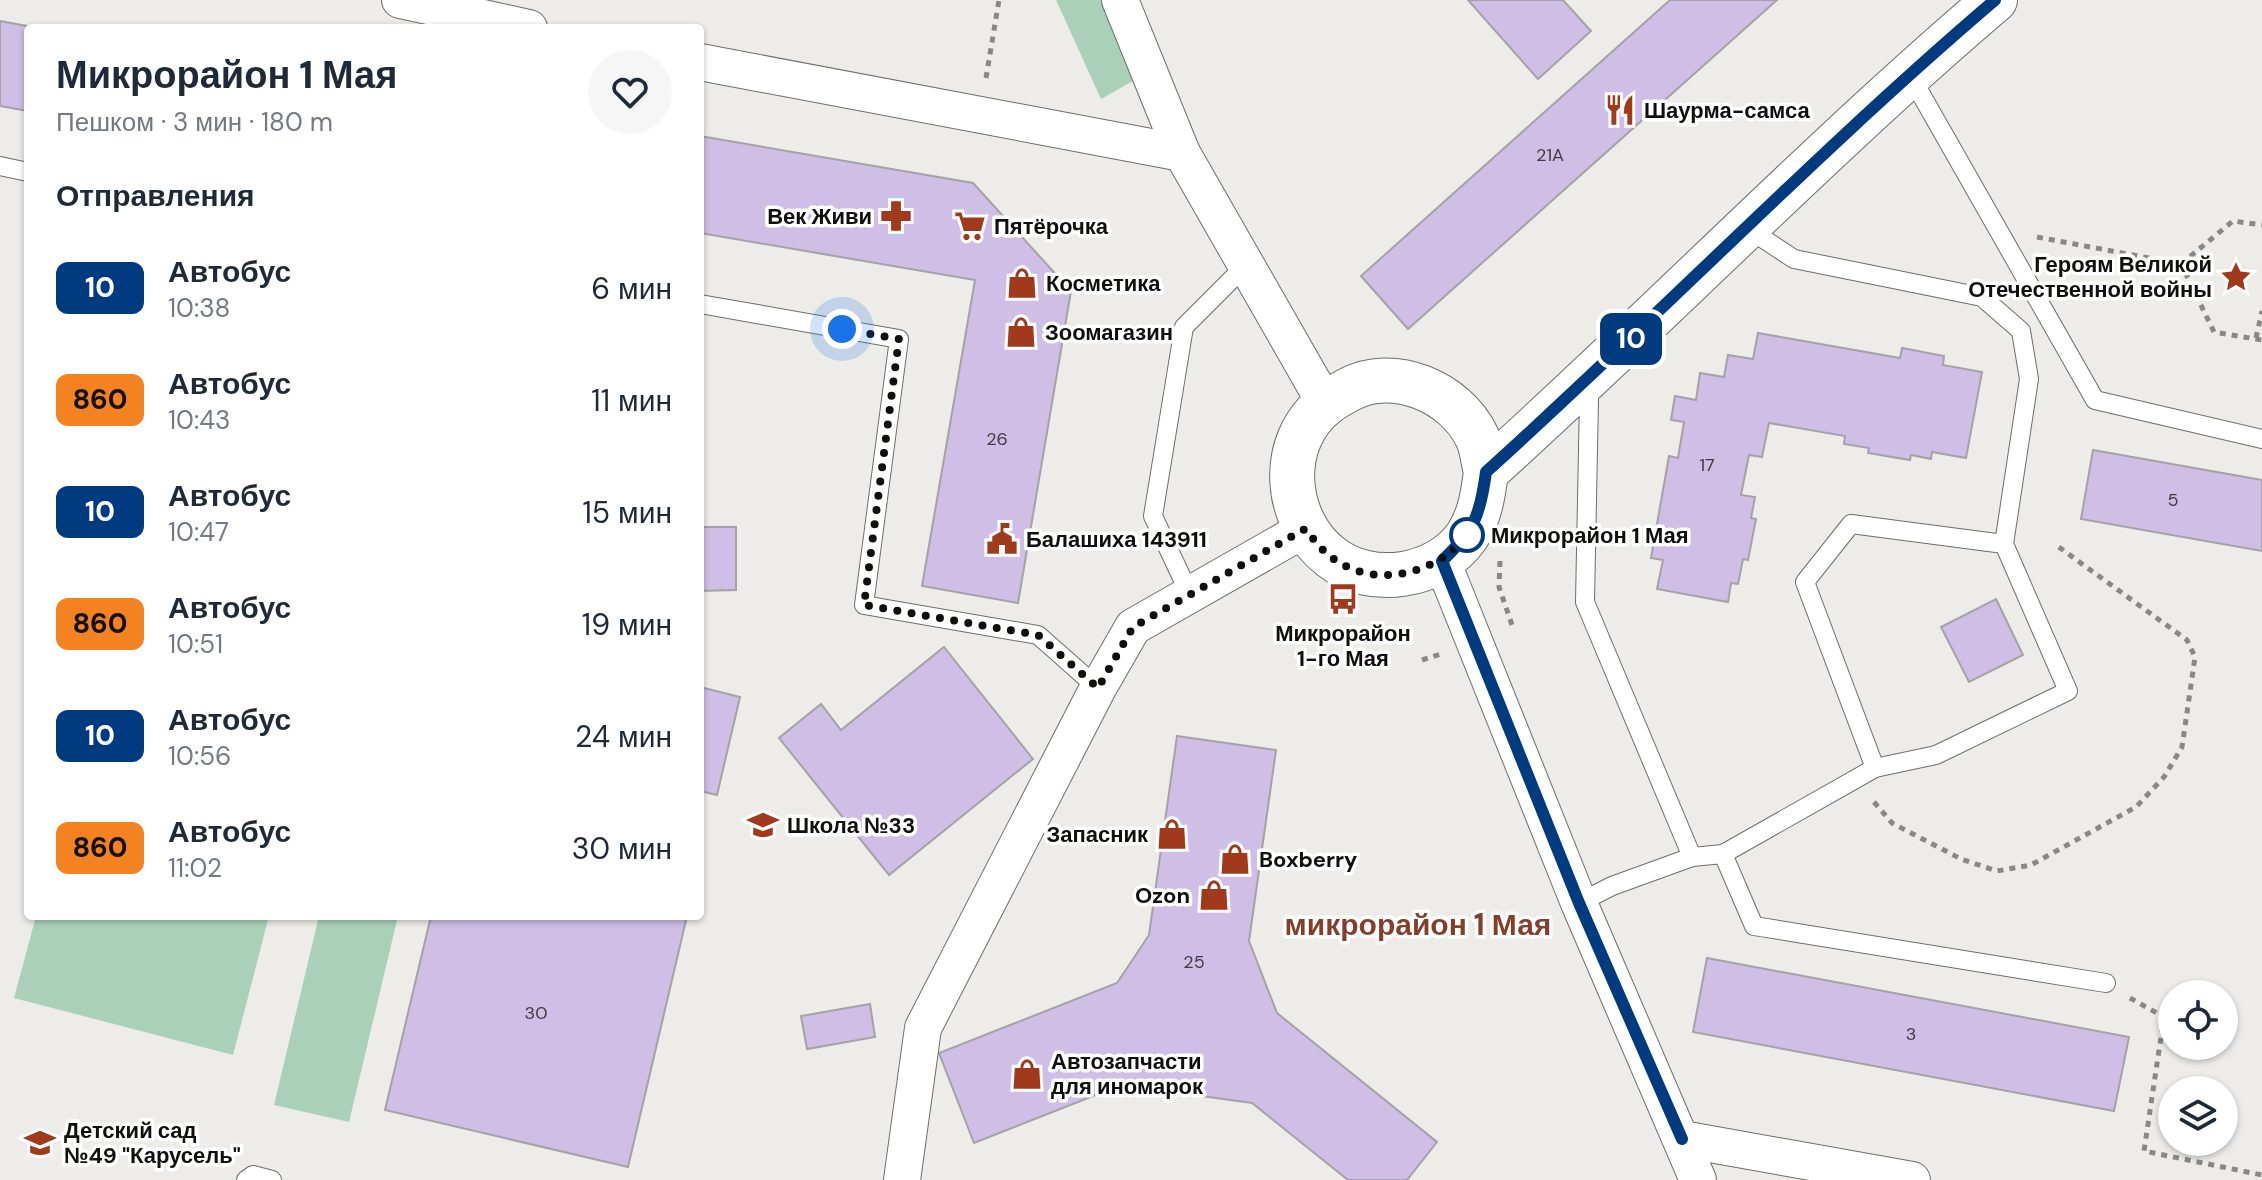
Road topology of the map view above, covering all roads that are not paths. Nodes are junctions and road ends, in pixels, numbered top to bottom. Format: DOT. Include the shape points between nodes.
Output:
graph roads {
  1 [pos="400,0"];
  2 [pos="1120,0"];
  3 [pos="1995,0"];
  4 [pos="511,24"];
  5 [pos="704,63"];
  6 [pos="1909,73"];
  7 [pos="1182,153"];
  8 [pos="0,166"];
  9 [pos="24,171"];
  10 [pos="1747,228"];
  11 [pos="1246,265"];
  12 [pos="704,305"];
  13 [pos="1594,375"];
  14 [pos="1325,403"];
  15 [pos="2262,439"];
  16 [pos="1486,472"];
  17 [pos="1305,529"];
  18 [pos="2004,544"];
  19 [pos="1442,561"];
  20 [pos="1190,595"];
  21 [pos="1098,688"];
  22 [pos="1875,768"];
  23 [pos="1723,854"];
  24 [pos="1692,857"];
  25 [pos="1579,903"];
  26 [pos="2106,983"];
  27 [pos="1682,1139"];
  28 [pos="246,1180"];
  29 [pos="272,1180"];
  30 [pos="902,1180"];
  31 [pos="1698,1180"];
  32 [pos="1912,1180"];
  1 -- 4 [label="street"];
  2 -- 7 [label="street"];
  3 -- 6 [label="street"];
  5 -- 7 [label="street"];
  6 -- 10 [label="street"];
  6 -- 15 [label="lane" via="2095,400"];
  7 -- 11 [label="street"];
  8 -- 9 [label="lane"];
  10 -- 13 [label="street"];
  10 -- 18 [label="lane" via="1794,259 1982,297 2021,331 2029,379"];
  11 -- 14 [label="street"];
  11 -- 20 [label="lane" via="1184,327 1153,516"];
  12 -- 21 [label="lane" via="899,339 864,605 1038,635"];
  13 -- 16 [label="street"];
  13 -- 24 [label="lane" via="1589,398 1585,602"];
  14 -- 16 [label="street" via="1357,385 1392,380 1427,388 1457,408 1471,427"];
  14 -- 17 [label="street" via="1303,430 1292,463 1292,497"];
  16 -- 19 [label="street" via="1482,506 1466,537"];
  17 -- 19 [label="street" via="1331,558 1366,574 1405,575"];
  17 -- 20 [label="street"];
  18 -- 22 [label="lane" via="2068,691 1936,755"];
  18 -- 22 [label="lane" via="1851,524 1805,582"];
  19 -- 25 [label="street"];
  20 -- 21 [label="street" via="1133,627"];
  21 -- 30 [label="street" via="923,1028"];
  22 -- 23 [label="lane"];
  23 -- 24 [label="lane"];
  23 -- 26 [label="lane" via="1754,926"];
  24 -- 25 [label="lane"];
  25 -- 27 [label="street"];
  27 -- 31 [label="street"];
  27 -- 32 [label="street"];
  28 -- 29 [label="lane" via="253,1175"];
}
